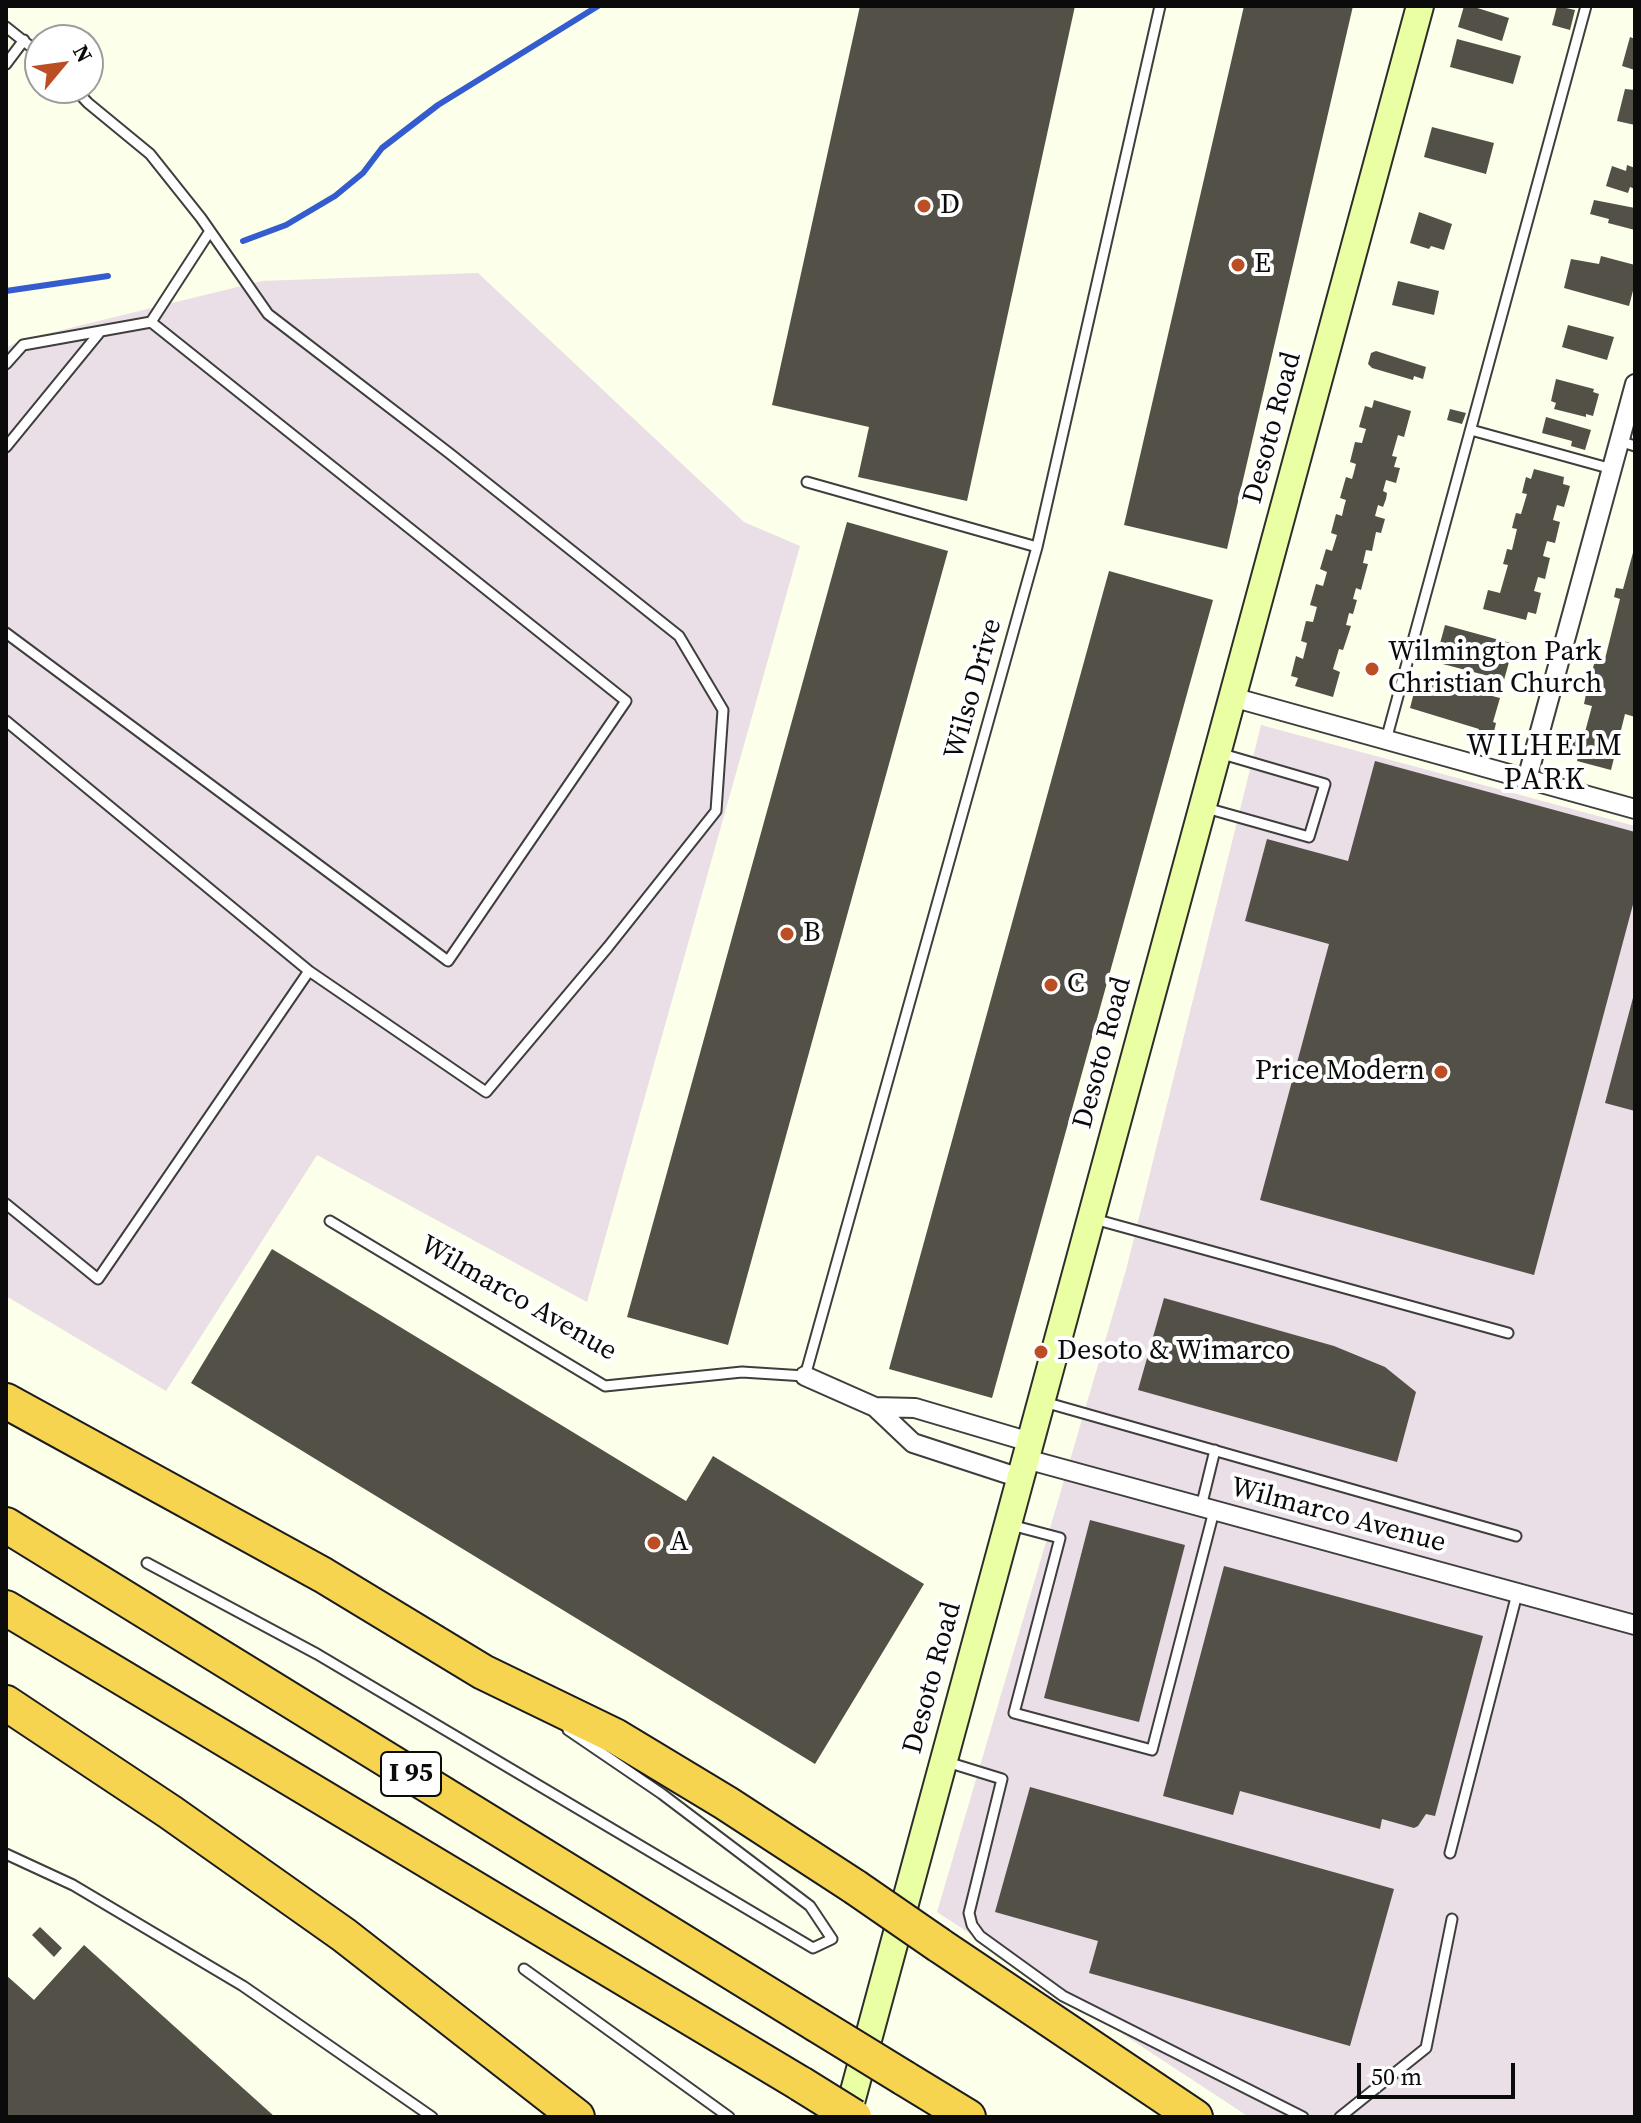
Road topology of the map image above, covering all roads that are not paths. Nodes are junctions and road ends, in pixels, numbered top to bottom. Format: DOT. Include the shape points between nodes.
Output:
graph roads {
  1 [pos="1160,6"];
  2 [pos="1420,6"];
  3 [pos="1586,6"];
  4 [pos="6,27"];
  5 [pos="24,40"];
  6 [pos="6,64"];
  7 [pos="89,104"];
  8 [pos="210,231"];
  9 [pos="151,322"];
  10 [pos="100,332"];
  11 [pos="6,364"];
  12 [pos="1635,384"];
  13 [pos="1471,430"];
  14 [pos="1627,444"];
  15 [pos="6,447"];
  16 [pos="1612,469"];
  17 [pos="807,482"];
  18 [pos="1037,547"];
  19 [pos="6,633"];
  20 [pos="1232,697"];
  21 [pos="6,721"];
  22 [pos="1386,740"];
  23 [pos="1218,753"];
  24 [pos="1527,779"];
  25 [pos="1203,807"];
  26 [pos="1635,809"];
  27 [pos="309,971"];
  28 [pos="6,1204"];
  29 [pos="1091,1218"];
  30 [pos="330,1221"];
  31 [pos="1508,1333"];
  32 [pos="805,1376"];
  33 [pos="6,1401"];
  34 [pos="1041,1401"];
  35 [pos="875,1407"];
  36 [pos="1215,1450"];
  37 [pos="1025,1460"];
  38 [pos="1208,1509"];
  39 [pos="1008,1524"];
  40 [pos="6,1525"];
  41 [pos="1516,1536"];
  42 [pos="147,1563"];
  43 [pos="1517,1594"];
  44 [pos="6,1608"];
  45 [pos="1635,1625"];
  46 [pos="483,1672"];
  47 [pos="6,1703"];
  48 [pos="6,1714"];
  49 [pos="547,1715"];
  50 [pos="559,1724"];
  51 [pos="943,1761"];
  52 [pos="170,1812"];
  53 [pos="1450,1853"];
  54 [pos="6,1854"];
  55 [pos="1452,1919"];
  56 [pos="524,1969"];
  57 [pos="432,2117"];
  58 [pos="577,2117"];
  59 [pos="729,2117"];
  60 [pos="847,2117"];
  61 [pos="854,2117"];
  62 [pos="968,2117"];
  63 [pos="1195,2117"];
  64 [pos="1303,2117"];
  65 [pos="1340,2117"];
  1 -- 18 [label="lane, Wilso Drive"];
  2 -- 20 [label="street, Desoto Road"];
  3 -- 13 [label="lane"];
  4 -- 5 [label="lane"];
  5 -- 6 [label="lane"];
  7 -- 8 [label="lane" via="150,154"];
  8 -- 9 [label="lane"];
  8 -- 27 [label="lane" via="268,314 679,636 723,710 716,811 486,1092"];
  9 -- 10 [label="lane"];
  9 -- 19 [label="lane" via="626,701 448,961"];
  10 -- 11 [label="lane" via="23,345"];
  10 -- 15 [label="lane"];
  12 -- 14 [label="street"];
  13 -- 16 [label="lane"];
  13 -- 22 [label="lane"];
  14 -- 16 [label="street"];
  16 -- 24 [label="street"];
  17 -- 18 [label="lane"];
  18 -- 32 [label="lane, Wilso Drive"];
  20 -- 22 [label="street"];
  20 -- 23 [label="street, Desoto Road"];
  21 -- 27 [label="lane"];
  22 -- 24 [label="street"];
  23 -- 25 [label="street, Desoto Road"];
  23 -- 25 [label="lane" via="1325,784 1309,837"];
  24 -- 26 [label="street"];
  25 -- 29 [label="street, Desoto Road"];
  27 -- 28 [label="lane" via="98,1279"];
  29 -- 31 [label="lane"];
  29 -- 34 [label="street, Desoto Road"];
  30 -- 32 [label="lane, Wilmarco Avenue" via="605,1386 742,1372"];
  32 -- 35 [label="street, Wilmarco Avenue"];
  33 -- 46 [label="highway" via="323,1575"];
  34 -- 36 [label="lane"];
  34 -- 37 [label="street, Desoto Road"];
  35 -- 37 [label="street, Wilmarco Avenue" via="915,1408"];
  35 -- 37 [label="street, Wilmarco Avenue" via="913,1443"];
  36 -- 38 [label="lane"];
  36 -- 41 [label="lane"];
  37 -- 38 [label="street, Wilmarco Avenue"];
  37 -- 39 [label="street, Desoto Road"];
  38 -- 39 [label="lane" via="1152,1750 1014,1713 1060,1538"];
  38 -- 43 [label="street, Wilmarco Avenue"];
  39 -- 51 [label="street, Desoto Road"];
  40 -- 62 [label="highway, I 95, bridge"];
  42 -- 50 [label="lane" via="317,1654 813,1948 832,1939 810,1906"];
  43 -- 45 [label="street, Wilmarco Avenue"];
  43 -- 53 [label="lane"];
  44 -- 61 [label="highway, I 95, bridge"];
  46 -- 49 [label="lane"];
  46 -- 63 [label="highway, bridge" via="615,1736 726,1803"];
  47 -- 52 [label="highway"];
  48 -- 52 [label="highway"];
  51 -- 60 [label="street, Desoto Road"];
  51 -- 64 [label="lane" via="1002,1779 969,1913 980,1936 1063,1996"];
  52 -- 58 [label="highway" via="344,1935"];
  54 -- 57 [label="lane" via="73,1885 243,1986"];
  55 -- 65 [label="lane" via="1426,2048"];
  56 -- 59 [label="lane"];
}
